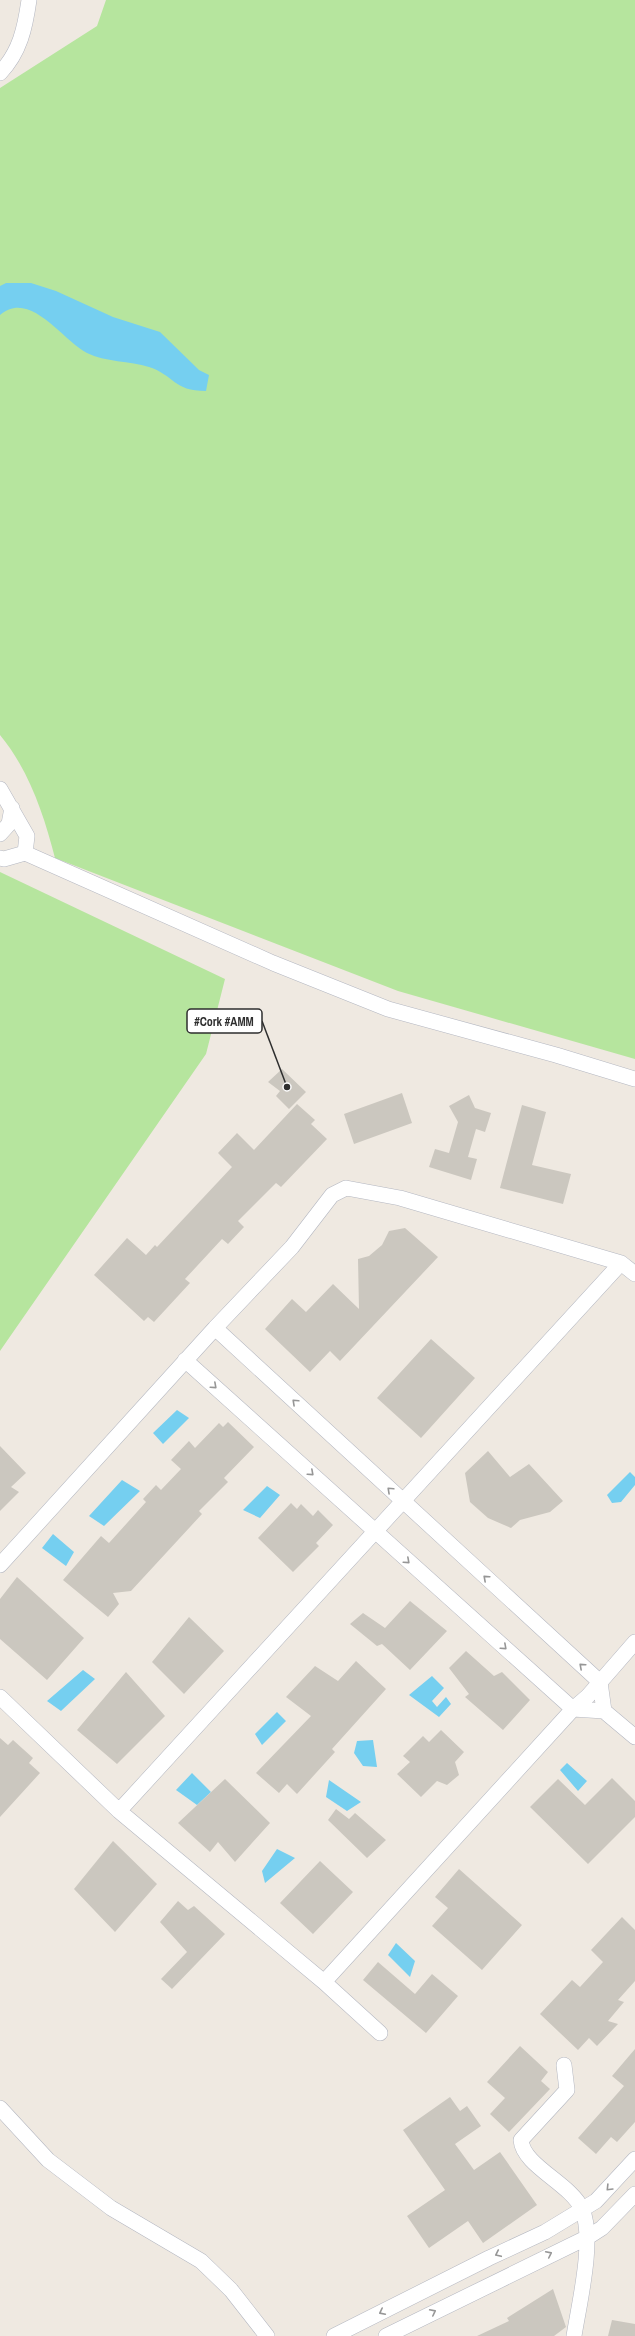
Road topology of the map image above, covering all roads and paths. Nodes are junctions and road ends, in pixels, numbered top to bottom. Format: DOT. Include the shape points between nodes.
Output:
graph roads {
  1 [pos="29,0"];
  2 [pos="0,73"];
  3 [pos="0,789"];
  4 [pos="12,808"];
  5 [pos="0,834"];
  6 [pos="25,853"];
  7 [pos="0,858"];
  8 [pos="635,1079"];
  9 [pos="621,1263"];
  10 [pos="635,1274"];
  11 [pos="215,1328"];
  12 [pos="186,1360"];
  13 [pos="403,1502"];
  14 [pos="375,1532"];
  15 [pos="0,1565"];
  16 [pos="635,1642"];
  17 [pos="600,1682"];
  18 [pos="0,1697"];
  19 [pos="573,1709"];
  20 [pos="604,1711"];
  21 [pos="635,1737"];
  22 [pos="119,1811"];
  23 [pos="324,1982"];
  24 [pos="380,2033"];
  25 [pos="564,2064"];
  26 [pos="0,2108"];
  27 [pos="635,2159"];
  28 [pos="635,2194"];
  29 [pos="582,2209"];
  30 [pos="588,2236"];
  31 [pos="267,2336"];
  32 [pos="334,2336"];
  33 [pos="386,2336"];
  34 [pos="574,2336"];
  1 -- 2 [label="street" via="20,42 11,60"];
  3 -- 4 [label="street"];
  4 -- 5 [label="street" via="9,824"];
  4 -- 6 [label="street" via="27,836"];
  6 -- 7 [label="street"];
  6 -- 8 [label="street" via="273,963 373,1004"];
  9 -- 10 [label="street"];
  9 -- 11 [label="street" via="400,1198 346,1188 332,1195 292,1247"];
  9 -- 13 [label="street"];
  11 -- 12 [label="street"];
  13 -- 11 [label="street, one-way"];
  12 -- 14 [label="street, one-way"];
  12 -- 15 [label="street"];
  13 -- 14 [label="street"];
  17 -- 13 [label="street, one-way"];
  14 -- 19 [label="street, one-way"];
  14 -- 22 [label="street"];
  16 -- 17 [label="street"];
  17 -- 19 [label="street"];
  17 -- 20 [label="street"];
  18 -- 22 [label="street"];
  19 -- 20 [label="street"];
  19 -- 23 [label="street"];
  20 -- 21 [label="street"];
  22 -- 23 [label="street"];
  23 -- 24 [label="street"];
  25 -- 29 [label="street" via="567,2090 523,2136 521,2145 528,2157 565,2188"];
  26 -- 31 [label="street" via="55,2165 111,2208 201,2261 231,2290"];
  27 -- 29 [label="street, one-way" via="596,2202"];
  28 -- 30 [label="street" via="602,2228"];
  29 -- 30 [label="street"];
  29 -- 32 [label="street, one-way" via="545,2232"];
  33 -- 30 [label="street, one-way"];
  30 -- 34 [label="street"];
}
